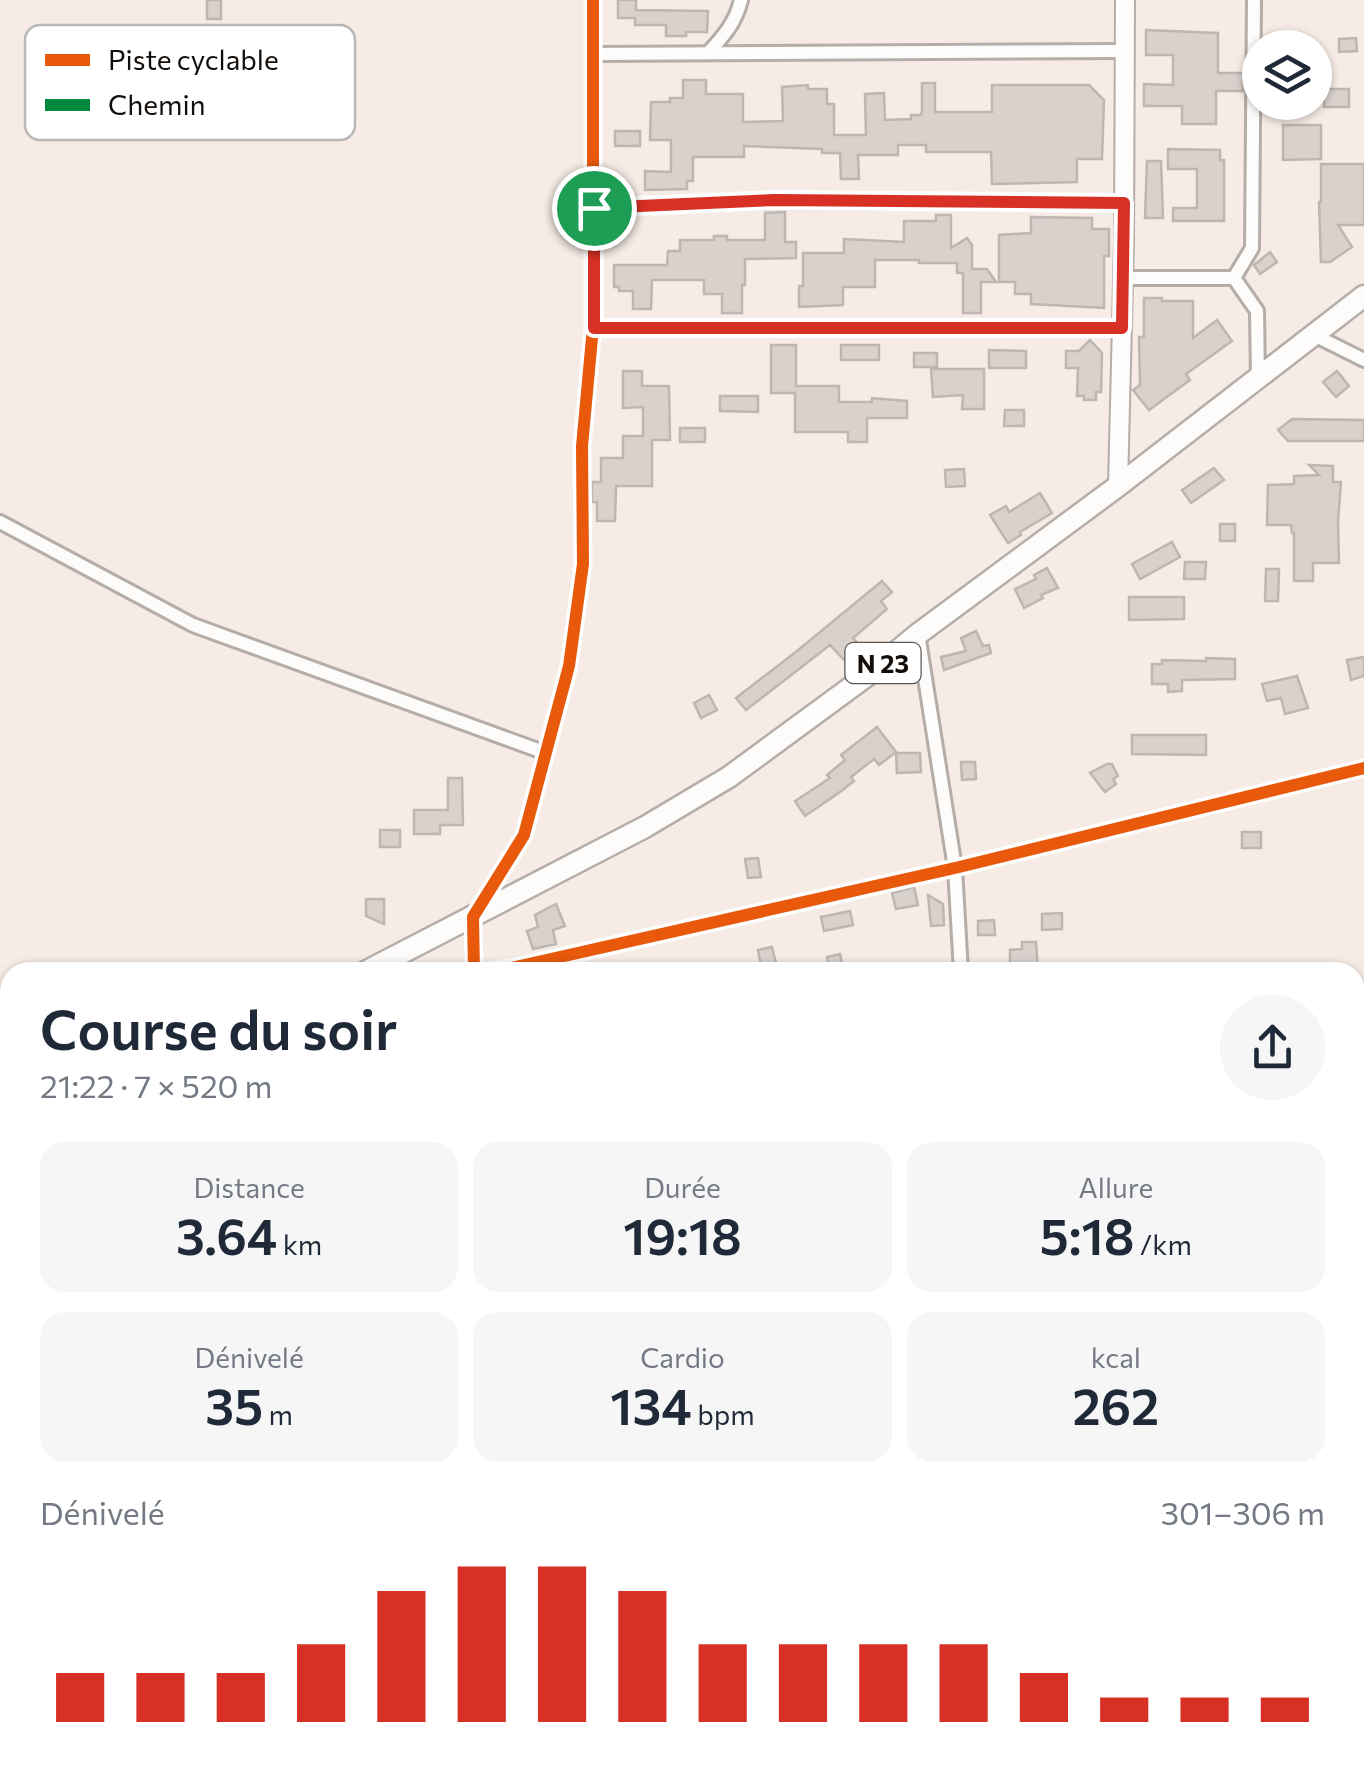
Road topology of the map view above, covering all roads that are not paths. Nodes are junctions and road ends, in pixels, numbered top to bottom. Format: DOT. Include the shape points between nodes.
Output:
graph roads {
  1 [pos="594,0"];
  2 [pos="741,0"];
  3 [pos="1125,0"];
  4 [pos="1254,0"];
  5 [pos="1124,52"];
  6 [pos="708,53"];
  7 [pos="594,54"];
  8 [pos="1124,203"];
  9 [pos="594,208"];
  10 [pos="1124,278"];
  11 [pos="1234,278"];
  12 [pos="1364,296"];
  13 [pos="594,328"];
  14 [pos="1122,328"];
  15 [pos="1314,335"];
  16 [pos="1364,360"];
  17 [pos="1258,379"];
  18 [pos="1118,486"];
  19 [pos="0,522"];
  20 [pos="918,634"];
  21 [pos="546,753"];
  22 [pos="1364,768"];
  23 [pos="955,868"];
  24 [pos="473,917"];
  25 [pos="385,962"];
  26 [pos="476,962"];
  27 [pos="538,962"];
  28 [pos="960,962"];
  1 -- 7 [label="street"];
  2 -- 6 [label="street" via="728,32"];
  3 -- 5 [label="street"];
  4 -- 11 [label="street" via="1252,248"];
  5 -- 6 [label="street"];
  5 -- 8 [label="street"];
  6 -- 7 [label="street"];
  7 -- 9 [label="street"];
  8 -- 9 [label="street" via="775,200"];
  8 -- 10 [label="street"];
  9 -- 13 [label="street"];
  10 -- 11 [label="street"];
  10 -- 14 [label="street"];
  11 -- 17 [label="street" via="1257,311"];
  12 -- 15 [label="main road, N 23"];
  13 -- 14 [label="street"];
  13 -- 21 [label="street" via="582,446 583,564 569,666"];
  14 -- 18 [label="street"];
  15 -- 16 [label="street"];
  15 -- 17 [label="main road, N 23"];
  17 -- 18 [label="main road, N 23"];
  18 -- 20 [label="main road, N 23"];
  19 -- 21 [label="street" via="194,625"];
  20 -- 23 [label="street"];
  20 -- 24 [label="main road, N 23" via="729,777"];
  21 -- 24 [label="street" via="524,835"];
  22 -- 23 [label="street"];
  23 -- 27 [label="street"];
  23 -- 28 [label="street"];
  24 -- 25 [label="main road, N 23"];
  24 -- 26 [label="street"];
}
